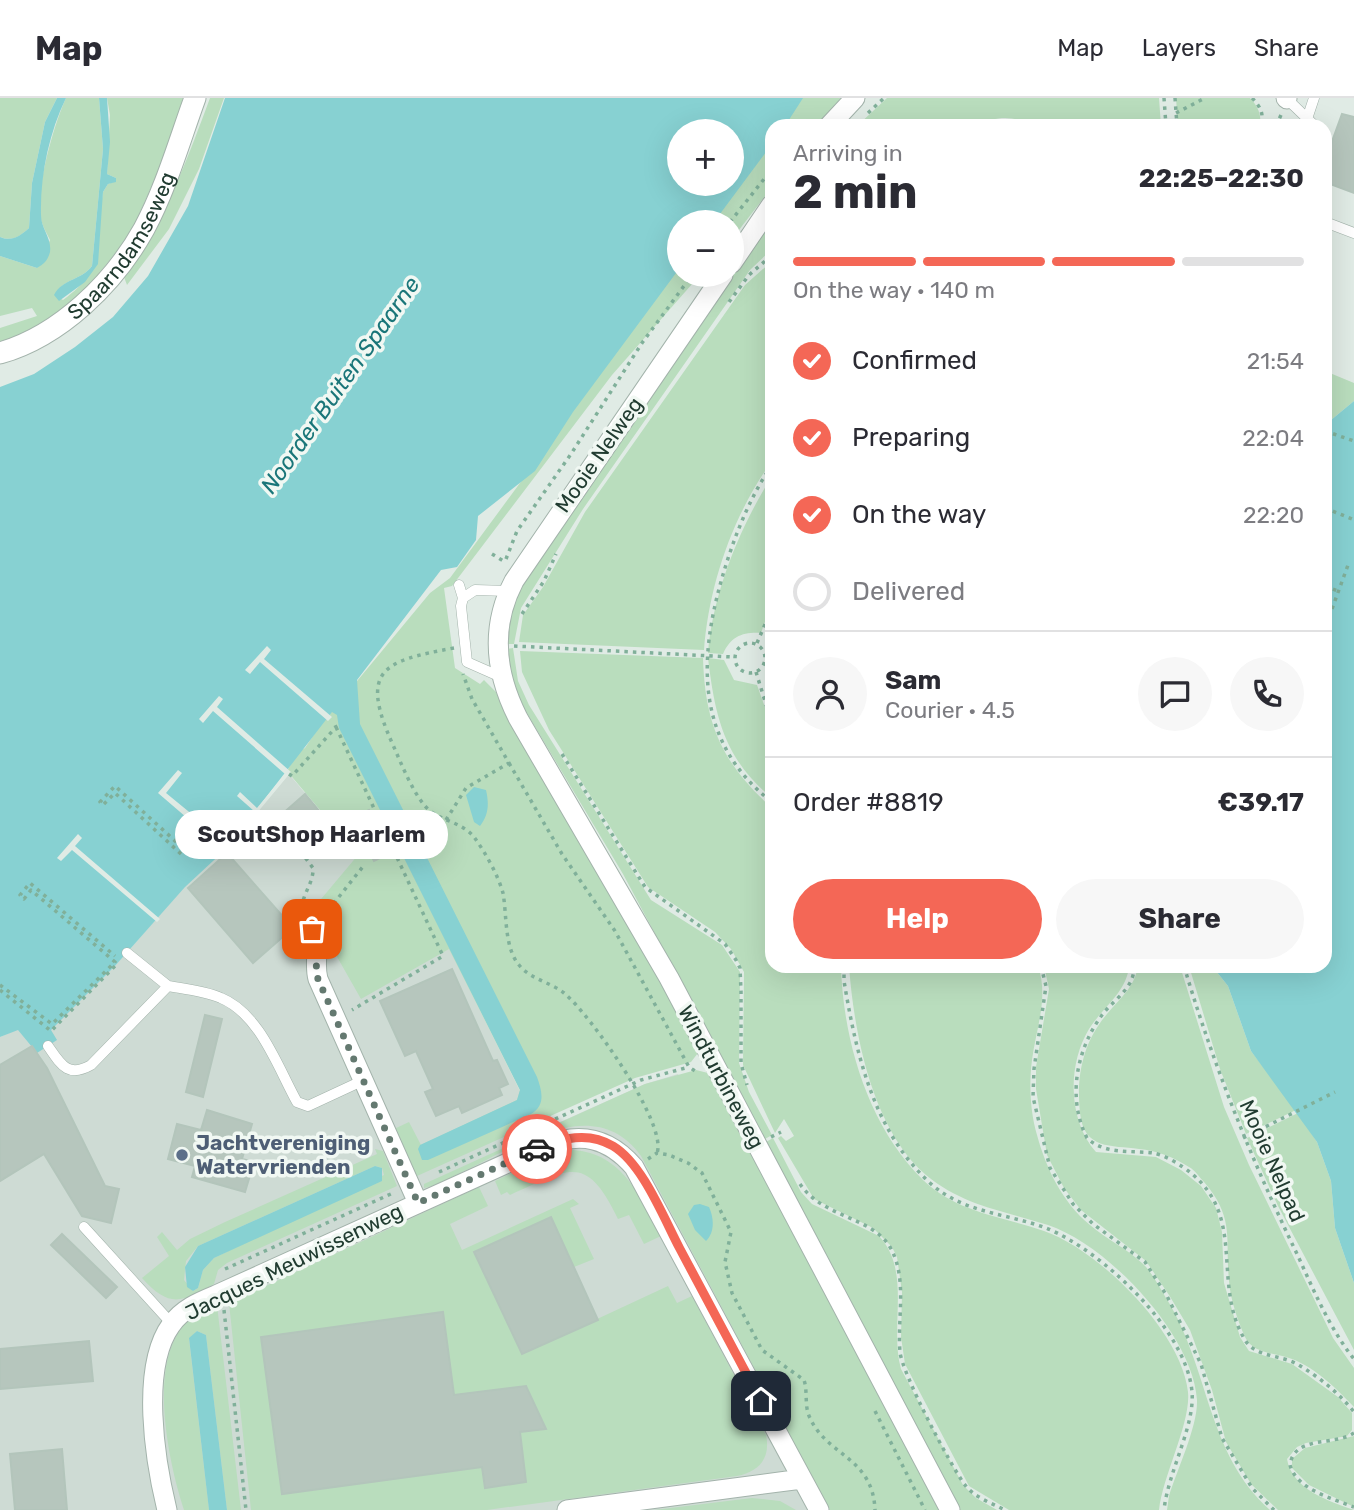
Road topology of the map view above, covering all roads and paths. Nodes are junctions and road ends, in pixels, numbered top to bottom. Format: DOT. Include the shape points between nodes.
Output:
graph roads {
  1 [pos="195,98"];
  2 [pos="855,98"];
  3 [pos="1164,98"];
  4 [pos="1175,98"];
  5 [pos="1205,98"];
  6 [pos="1252,98"];
  7 [pos="1314,98"];
  8 [pos="1286,99"];
  9 [pos="1176,114"];
  10 [pos="1308,116"];
  11 [pos="836,119"];
  12 [pos="1166,119"];
  13 [pos="1176,119"];
  14 [pos="1263,119"];
  15 [pos="1310,119"];
  16 [pos="765,178"];
  17 [pos="740,210"];
  18 [pos="765,214"];
  19 [pos="1332,225"];
  20 [pos="1354,233"];
  21 [pos="744,245"];
  22 [pos="683,287"];
  23 [pos="715,287"];
  24 [pos="7,351"];
  25 [pos="1332,434"];
  26 [pos="1354,442"];
  27 [pos="765,480"];
  28 [pos="1332,511"];
  29 [pos="1354,515"];
  30 [pos="560,547"];
  31 [pos="505,562"];
  32 [pos="1349,565"];
  33 [pos="459,585"];
  34 [pos="1332,589"];
  35 [pos="508,591"];
  36 [pos="1338,591"];
  37 [pos="463,598"];
  38 [pos="1332,609"];
  39 [pos="519,625"];
  40 [pos="765,628"];
  41 [pos="516,635"];
  42 [pos="757,643"];
  43 [pos="497,645"];
  44 [pos="464,646"];
  45 [pos="519,646"];
  46 [pos="706,656"];
  47 [pos="733,657"];
  48 [pos="518,659"];
  49 [pos="765,661"];
  50 [pos="467,662"];
  51 [pos="756,672"];
  52 [pos="501,677"];
  53 [pos="765,701"];
  54 [pos="559,750"];
  55 [pos="509,763"];
  56 [pos="289,774"];
  57 [pos="765,795"];
  58 [pos="446,820"];
  59 [pos="280,824"];
  60 [pos="183,852"];
  61 [pos="365,864"];
  62 [pos="312,929"];
  63 [pos="127,953"];
  64 [pos="844,973"];
  65 [pos="1043,973"];
  66 [pos="1133,973"];
  67 [pos="1186,973"];
  68 [pos="168,986"];
  69 [pos="0,987"];
  70 [pos="337,1018"];
  71 [pos="48,1046"];
  72 [pos="712,1059"];
  73 [pos="689,1067"];
  74 [pos="703,1077"];
  75 [pos="364,1080"];
  76 [pos="632,1084"];
  77 [pos="751,1092"];
  78 [pos="1335,1092"];
  79 [pos="769,1125"];
  80 [pos="1243,1138"];
  81 [pos="780,1146"];
  82 [pos="657,1153"];
  83 [pos="634,1167"];
  84 [pos="796,1176"];
  85 [pos="418,1203"];
  86 [pos="84,1227"];
  87 [pos="172,1324"];
  88 [pos="1354,1359"];
  89 [pos="873,1406"];
  90 [pos="1354,1412"];
  91 [pos="1354,1433"];
  92 [pos="802,1479"];
  93 [pos="1354,1507"];
  94 [pos="167,1510"];
  95 [pos="567,1510"];
  96 [pos="818,1510"];
  97 [pos="875,1510"];
  98 [pos="925,1510"];
  99 [pos="950,1510"];
  100 [pos="1005,1510"];
  101 [pos="1164,1510"];
  102 [pos="1274,1510"];
  1 -- 24 [label="street, Spaarndamseweg" via="149,218 116,269 76,311 44,334"];
  2 -- 11 [label="street"];
  3 -- 12 [label="path"];
  4 -- 9 [label="path"];
  5 -- 9 [label="path"];
  6 -- 14 [label="path"];
  7 -- 10 [label="lane"];
  8 -- 10 [label="lane"];
  9 -- 13 [label="path"];
  10 -- 15 [label="lane"];
  16 -- 17 [label="path"];
  18 -- 21 [label="street"];
  19 -- 20 [label="lane"];
  22 -- 31 [label="path" via="517,531"];
  23 -- 35 [label="street, Mooie Nelweg"];
  25 -- 26 [label="path"];
  27 -- 46 [label="path" via="728,557 708,629"];
  28 -- 29 [label="path" via="1352,519"];
  30 -- 39 [label="path"];
  32 -- 36 [label="path"];
  33 -- 37 [label="lane"];
  34 -- 36 [label="path"];
  35 -- 37 [label="lane" via="475,590"];
  35 -- 43 [label="street, Mooie Nelweg"];
  36 -- 38 [label="path"];
  37 -- 44 [label="lane"];
  40 -- 42 [label="path"];
  41 -- 48 [label="path"];
  42 -- 47 [label="path" via="738,647"];
  42 -- 49 [label="path" via="765,652"];
  43 -- 52 [label="street, Windturbineweg"];
  44 -- 50 [label="lane"];
  44 -- 58 [label="path" via="393,664 382,676 376,695 381,718 417,793 431,811"];
  45 -- 46 [label="path"];
  46 -- 47 [label="path"];
  46 -- 57 [label="path" via="712,714 722,739 736,766"];
  47 -- 51 [label="path" via="744,672"];
  49 -- 51 [label="path"];
  50 -- 52 [label="lane"];
  50 -- 55 [label="path" via="463,675 468,691"];
  51 -- 53 [label="path"];
  52 -- 72 [label="street, Windturbineweg" via="518,718 635,916"];
  54 -- 77 [label="path" via="645,887 731,951 740,968 741,1063"];
  55 -- 58 [label="path" via="466,788"];
  55 -- 73 [label="path" via="562,854 615,931"];
  56 -- 70 [label="path" via="292,776 335,725 443,956"];
  58 -- 76 [label="path" via="472,835 500,886 517,963 565,994 587,1016"];
  59 -- 62 [label="path" via="313,867 314,878 301,907"];
  60 -- 60 [label="path" via="115,786 100,802 103,805 115,793"];
  61 -- 62 [label="path"];
  62 -- 70 [label="street" via="318,943 318,979"];
  63 -- 68 [label="lane"];
  64 -- 101 [label="path" via="861,1069 879,1111 908,1158 930,1183 964,1205 1045,1228 1071,1241 1126,1282 1160,1321 1184,1364 1192,1390 1192,1409 1173,1464"];
  65 -- 102 [label="path" via="1046,986 1033,1097 1050,1168 1073,1204 1093,1224 1145,1262 1201,1364 1222,1438 1252,1488"];
  66 -- 90 [label="path" via="1090,1034 1079,1065 1077,1108 1087,1139 1104,1149 1156,1154 1190,1172 1206,1188 1222,1215 1227,1282 1247,1343 1320,1378"];
  67 -- 80 [label="path, Mooie Nelpad"];
  68 -- 71 [label="lane" via="80,1071 59,1063"];
  68 -- 75 [label="lane" via="222,998 239,1009 253,1023 302,1106"];
  69 -- 69 [label="path" via="52,1024 115,962 31,890 24,899 20,895 30,883 121,961 51,1031"];
  70 -- 75 [label="street"];
  72 -- 73 [label="path"];
  72 -- 99 [label="street, Windturbineweg"];
  73 -- 74 [label="path"];
  73 -- 76 [label="path"];
  75 -- 85 [label="street"];
  76 -- 82 [label="path" via="658,1136"];
  78 -- 80 [label="path"];
  79 -- 81 [label="path"];
  80 -- 88 [label="path, Mooie Nelpad" via="1320,1302"];
  82 -- 83 [label="path"];
  82 -- 97 [label="path" via="688,1163 706,1180 731,1232 725,1262 732,1293 762,1350 804,1380 810,1420 867,1478 874,1491"];
  83 -- 85 [label="street, Jacques Meuwissenweg" via="603,1141 570,1138"];
  83 -- 92 [label="street, Jacques Meuwissenweg"];
  84 -- 100 [label="path" via="815,1202 873,1230 890,1247 900,1287 902,1367 965,1486"];
  85 -- 87 [label="street, Jacques Meuwissenweg" via="203,1301"];
  86 -- 87 [label="lane"];
  87 -- 94 [label="street" via="158,1356 152,1399"];
  89 -- 98 [label="path"];
  91 -- 93 [label="path" via="1304,1446 1295,1452 1290,1465 1306,1486"];
  92 -- 95 [label="street"];
  92 -- 96 [label="street, Jacques Meuwissenweg"];
}
